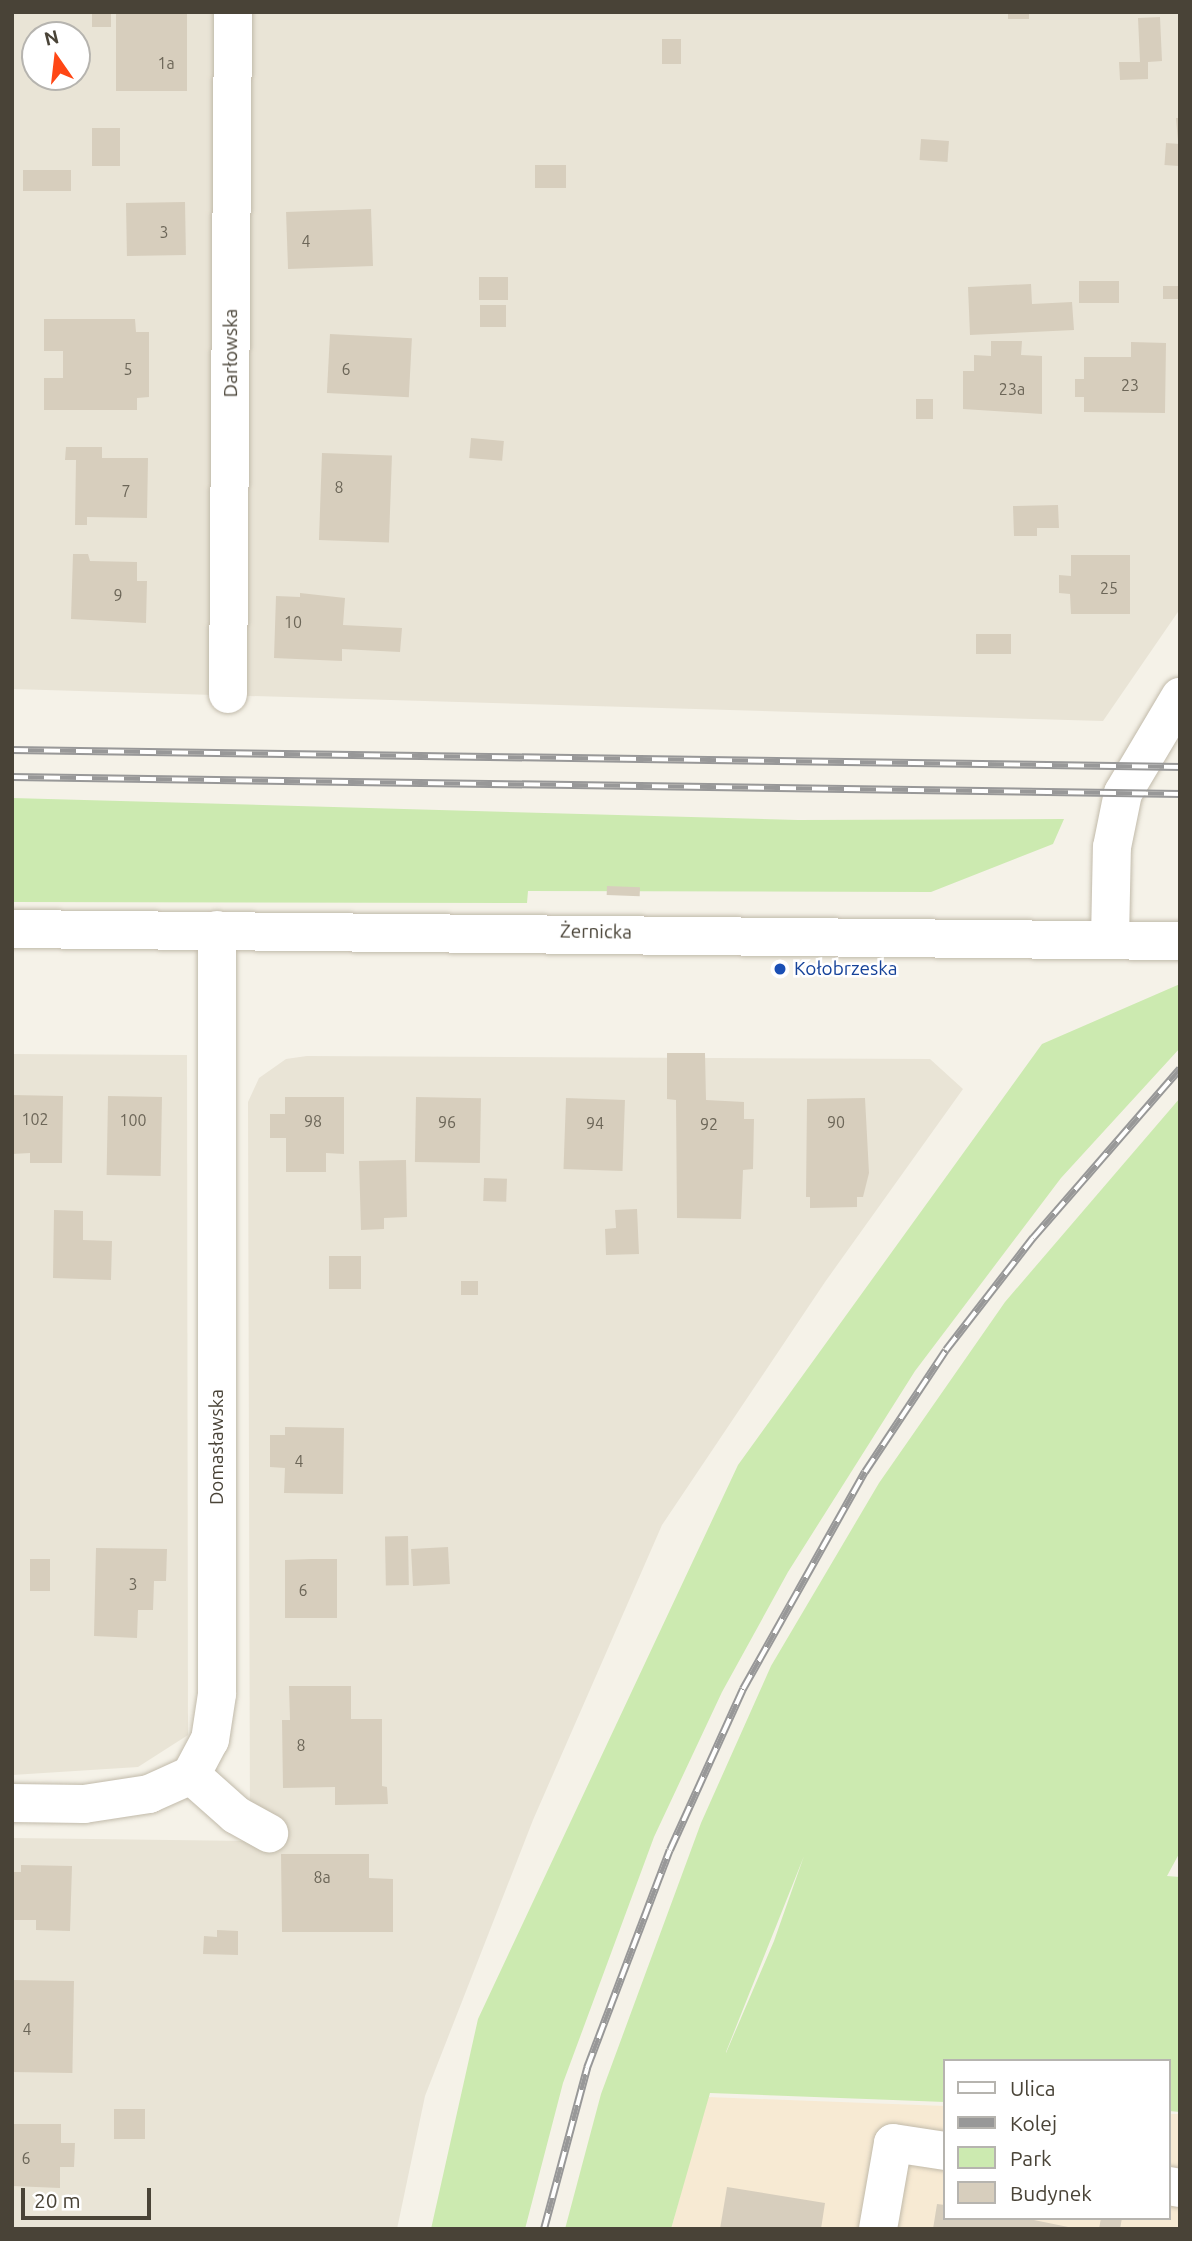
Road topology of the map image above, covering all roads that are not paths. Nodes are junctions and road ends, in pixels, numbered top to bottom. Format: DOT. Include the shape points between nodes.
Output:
graph roads {
  1 [pos="233,12"];
  2 [pos="228,694"];
  3 [pos="1180,697"];
  4 [pos="12,929"];
  5 [pos="217,930"];
  6 [pos="1110,939"];
  7 [pos="1180,941"];
  8 [pos="191,1775"];
  9 [pos="12,1803"];
  10 [pos="269,1833"];
  11 [pos="944,2151"];
  12 [pos="878,2229"];
  1 -- 2 [label="street, Darłowska"];
  3 -- 6 [label="street" via="1123,793 1112,847"];
  4 -- 5 [label="street, Żernicka"];
  5 -- 6 [label="street, Żernicka"];
  5 -- 8 [label="street, Domasławska" via="217,1694 210,1740"];
  6 -- 7 [label="street, Żernicka"];
  8 -- 9 [label="street" via="136,1796 84,1804"];
  8 -- 10 [label="street" via="236,1815"];
  11 -- 12 [label="street" via="893,2143"];
}
